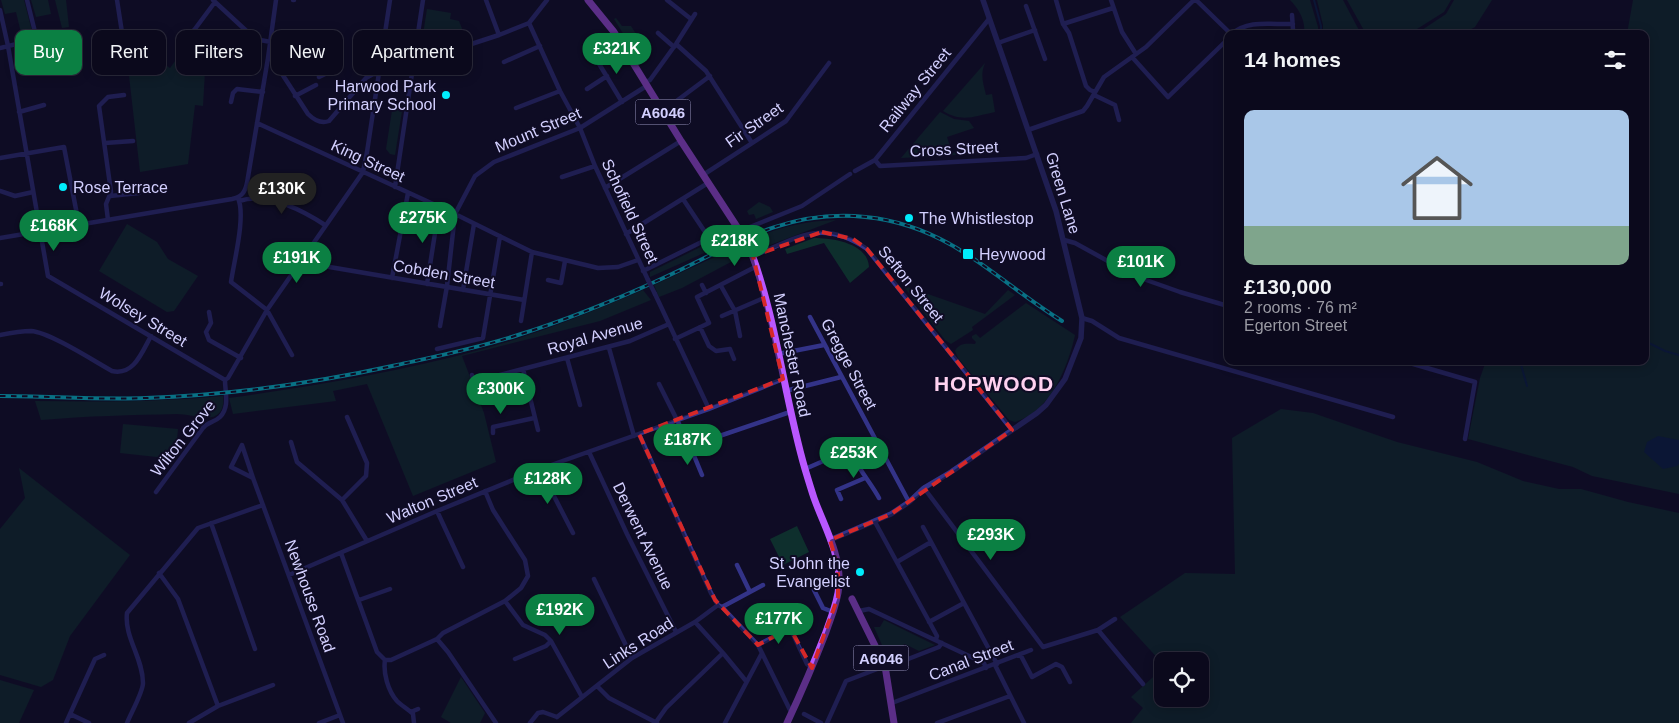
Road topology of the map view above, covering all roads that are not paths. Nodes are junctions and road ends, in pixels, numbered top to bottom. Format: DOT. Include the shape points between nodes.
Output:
graph roads {
  1 [pos="27,0"];
  2 [pos="117,0"];
  3 [pos="276,0"];
  4 [pos="390,0"];
  5 [pos="423,0"];
  6 [pos="486,0"];
  7 [pos="548,0"];
  8 [pos="667,0"];
  9 [pos="984,0"];
  10 [pos="1056,0"];
  11 [pos="1111,0"];
  12 [pos="1195,0"];
  13 [pos="214,1"];
  14 [pos="592,1"];
  15 [pos="1026,6"];
  16 [pos="1113,8"];
  17 [pos="0,10"];
  18 [pos="695,14"];
  19 [pos="1292,15"];
  20 [pos="690,19"];
  21 [pos="989,19"];
  22 [pos="529,23"];
  23 [pos="1063,24"];
  24 [pos="1293,24"];
  25 [pos="35,30"];
  26 [pos="122,30"];
  27 [pos="194,30"];
  28 [pos="272,30"];
  29 [pos="385,30"];
  30 [pos="418,30"];
  31 [pos="1035,30"];
  32 [pos="1228,30"];
  33 [pos="1237,30"];
  34 [pos="1293,30"];
  35 [pos="658,33"];
  36 [pos="499,36"];
  37 [pos="271,42"];
  38 [pos="998,43"];
  39 [pos="1224,43"];
  40 [pos="15,44"];
  41 [pos="472,44"];
  42 [pos="8,46"];
  43 [pos="540,46"];
  44 [pos="675,46"];
  45 [pos="0,48"];
  46 [pos="1134,56"];
  47 [pos="595,57"];
  48 [pos="268,58"];
  49 [pos="271,59"];
  50 [pos="1045,59"];
  51 [pos="504,62"];
  52 [pos="829,63"];
  53 [pos="284,75"];
  54 [pos="323,75"];
  55 [pos="371,75"];
  56 [pos="379,75"];
  57 [pos="412,75"];
  58 [pos="607,76"];
  59 [pos="710,76"];
  60 [pos="319,77"];
  61 [pos="647,84"];
  62 [pos="316,85"];
  63 [pos="587,89"];
  64 [pos="560,91"];
  65 [pos="263,92"];
  66 [pos="1094,94"];
  67 [pos="124,95"];
  68 [pos="295,96"];
  69 [pos="232,102"];
  70 [pos="622,102"];
  71 [pos="44,105"];
  72 [pos="516,108"];
  73 [pos="663,111"];
  74 [pos="19,112"];
  75 [pos="1119,120"];
  76 [pos="257,123"];
  77 [pos="580,128"];
  78 [pos="1028,130"];
  79 [pos="133,140"];
  80 [pos="681,141"];
  81 [pos="105,143"];
  82 [pos="752,143"];
  83 [pos="26,154"];
  84 [pos="1037,154"];
  85 [pos="0,158"];
  86 [pos="875,160"];
  87 [pos="595,166"];
  88 [pos="363,172"];
  89 [pos="703,175"];
  90 [pos="562,177"];
  91 [pos="708,183"];
  92 [pos="395,188"];
  93 [pos="605,188"];
  94 [pos="0,191"];
  95 [pos="33,192"];
  96 [pos="139,193"];
  97 [pos="408,194"];
  98 [pos="110,196"];
  99 [pos="238,199"];
  100 [pos="683,199"];
  101 [pos="439,208"];
  102 [pos="455,214"];
  103 [pos="108,220"];
  104 [pos="474,224"];
  105 [pos="79,225"];
  106 [pos="325,225"];
  107 [pos="739,229"];
  108 [pos="40,232"];
  109 [pos="626,234"];
  110 [pos="500,236"];
  111 [pos="0,238"];
  112 [pos="709,238"];
  113 [pos="1064,240"];
  114 [pos="532,252"];
  115 [pos="751,252"];
  116 [pos="638,260"];
  117 [pos="565,261"];
  118 [pos="300,262"];
  119 [pos="757,266"];
  120 [pos="643,271"];
  121 [pos="392,278"];
  122 [pos="548,280"];
  123 [pos="427,284"];
  124 [pos="702,285"];
  125 [pos="447,286"];
  126 [pos="721,286"];
  127 [pos="462,290"];
  128 [pos="706,293"];
  129 [pos="490,294"];
  130 [pos="766,297"];
  131 [pos="524,300"];
  132 [pos="1224,305"];
  133 [pos="267,310"];
  134 [pos="735,311"];
  135 [pos="209,312"];
  136 [pos="722,316"];
  137 [pos="810,317"];
  138 [pos="1082,318"];
  139 [pos="521,321"];
  140 [pos="668,324"];
  141 [pos="440,326"];
  142 [pos="700,327"];
  143 [pos="0,335"];
  144 [pos="151,336"];
  145 [pos="740,336"];
  146 [pos="675,339"];
  147 [pos="824,345"];
  148 [pos="437,348"];
  149 [pos="609,348"];
  150 [pos="778,354"];
  151 [pos="292,355"];
  152 [pos="241,358"];
  153 [pos="567,358"];
  154 [pos="734,359"];
  155 [pos="1417,365"];
  156 [pos="523,369"];
  157 [pos="472,375"];
  158 [pos="841,376"];
  159 [pos="783,379"];
  160 [pos="225,380"];
  161 [pos="659,384"];
  162 [pos="786,391"];
  163 [pos="580,405"];
  164 [pos="709,409"];
  165 [pos="790,412"];
  166 [pos="347,417"];
  167 [pos="1393,417"];
  168 [pos="534,418"];
  169 [pos="677,421"];
  170 [pos="538,430"];
  171 [pos="1012,430"];
  172 [pos="493,433"];
  173 [pos="636,435"];
  174 [pos="1465,439"];
  175 [pos="874,440"];
  176 [pos="291,442"];
  177 [pos="690,446"];
  178 [pos="852,450"];
  179 [pos="589,452"];
  180 [pos="540,469"];
  181 [pos="805,469"];
  182 [pos="702,474"];
  183 [pos="253,478"];
  184 [pos="865,478"];
  185 [pos="924,488"];
  186 [pos="485,491"];
  187 [pos="156,492"];
  188 [pos="879,498"];
  189 [pos="841,499"];
  190 [pos="342,500"];
  191 [pos="909,502"];
  192 [pos="263,505"];
  193 [pos="437,511"];
  194 [pos="875,522"];
  195 [pos="211,523"];
  196 [pos="923,527"];
  197 [pos="573,533"];
  198 [pos="830,540"];
  199 [pos="367,541"];
  200 [pos="931,542"];
  201 [pos="341,553"];
  202 [pos="897,562"];
  203 [pos="737,565"];
  204 [pos="464,567"];
  205 [pos="159,573"];
  206 [pos="290,575"];
  207 [pos="594,579"];
  208 [pos="763,584"];
  209 [pos="390,589"];
  210 [pos="814,590"];
  211 [pos="750,592"];
  212 [pos="852,599"];
  213 [pos="359,600"];
  214 [pos="505,601"];
  215 [pos="964,603"];
  216 [pos="720,606"];
  217 [pos="859,611"];
  218 [pos="833,612"];
  219 [pos="783,613"];
  220 [pos="1115,619"];
  221 [pos="695,622"];
  222 [pos="929,622"];
  223 [pos="790,628"];
  224 [pos="1098,630"];
  225 [pos="676,632"];
  226 [pos="437,639"];
  227 [pos="936,639"];
  228 [pos="551,641"];
  229 [pos="942,643"];
  230 [pos="758,645"];
  231 [pos="256,648"];
  232 [pos="1031,650"];
  233 [pos="723,652"];
  234 [pos="762,653"];
  235 [pos="1020,654"];
  236 [pos="104,655"];
  237 [pos="632,658"];
  238 [pos="515,659"];
  239 [pos="385,660"];
  240 [pos="996,664"];
  241 [pos="885,667"];
  242 [pos="812,668"];
  243 [pos="986,668"];
  244 [pos="746,682"];
  245 [pos="1070,682"];
  246 [pos="1142,684"];
  247 [pos="273,685"];
  248 [pos="597,686"];
  249 [pos="582,696"];
  250 [pos="1010,696"];
  251 [pos="892,702"];
  252 [pos="218,706"];
  253 [pos="418,709"];
  254 [pos="411,712"];
  255 [pos="792,712"];
  256 [pos="70,714"];
  257 [pos="804,714"];
  258 [pos="340,715"];
  259 [pos="557,717"];
  260 [pos="493,722"];
  261 [pos="66,723"];
  262 [pos="89,723"];
  263 [pos="126,723"];
  264 [pos="189,723"];
  265 [pos="319,723"];
  266 [pos="342,723"];
  267 [pos="414,723"];
  268 [pos="530,723"];
  269 [pos="560,723"];
  270 [pos="656,723"];
  271 [pos="725,723"];
  272 [pos="787,723"];
  273 [pos="821,723"];
  274 [pos="827,723"];
  275 [pos="894,723"];
  276 [pos="937,723"];
  277 [pos="1024,723"];
  1 -- 25 [label="street"];
  2 -- 26 [label="street"];
  3 -- 28 [label="street"];
  4 -- 29 [label="street"];
  5 -- 30 [label="street"];
  6 -- 36 [label="street"];
  7 -- 22 [label="street"];
  8 -- 20 [label="street"];
  9 -- 21 [label="street, Green Lane"];
  10 -- 23 [label="street"];
  11 -- 16 [label="street"];
  12 -- 32 [label="street"];
  12 -- 46 [label="street"];
  13 -- 27 [label="street"];
  13 -- 37 [label="street" via="253,37"];
  14 -- 61 [label="main road, A6046"];
  15 -- 31 [label="street"];
  16 -- 23 [label="street"];
  16 -- 46 [label="street"];
  17 -- 42 [label="street"];
  18 -- 20 [label="street, Mount Street"];
  19 -- 24 [label="street"];
  20 -- 44 [label="street, Mount Street"];
  21 -- 38 [label="street, Green Lane"];
  21 -- 86 [label="street, Railway Street"];
  22 -- 36 [label="street"];
  22 -- 43 [label="street, Schofield Street"];
  23 -- 66 [label="street" via="1086,86"];
  24 -- 33 [label="street" via="1246,25"];
  24 -- 34 [label="street"];
  31 -- 38 [label="street"];
  31 -- 50 [label="street"];
  35 -- 44 [label="street"];
  36 -- 41 [label="street"];
  37 -- 48 [label="street"];
  38 -- 78 [label="street, Green Lane"];
  39 -- 46 [label="street" via="1168,97"];
  40 -- 42 [label="street"];
  42 -- 45 [label="street"];
  42 -- 74 [label="street"];
  43 -- 51 [label="street"];
  43 -- 64 [label="street, Schofield Street"];
  44 -- 59 [label="street" via="700,64"];
  44 -- 61 [label="street, Mount Street"];
  46 -- 66 [label="street" via="1104,77"];
  47 -- 58 [label="street"];
  48 -- 49 [label="street"];
  48 -- 65 [label="street"];
  52 -- 82 [label="street, Fir Street" via="792,116"];
  53 -- 68 [label="street"];
  54 -- 60 [label="street"];
  55 -- 68 [label="street" via="327,122 314,120"];
  56 -- 88 [label="street"];
  57 -- 92 [label="street"];
  58 -- 63 [label="street"];
  58 -- 70 [label="street"];
  59 -- 73 [label="street"];
  59 -- 82 [label="street"];
  61 -- 70 [label="street, Mount Street"];
  61 -- 73 [label="main road, A6046"];
  62 -- 68 [label="street"];
  64 -- 72 [label="street"];
  64 -- 77 [label="street, Schofield Street"];
  65 -- 69 [label="street" via="237,89"];
  65 -- 76 [label="street"];
  66 -- 75 [label="street" via="1115,106"];
  66 -- 78 [label="street" via="1083,111"];
  67 -- 81 [label="street" via="108,97 99,106"];
  70 -- 77 [label="street, Mount Street"];
  71 -- 74 [label="street"];
  73 -- 80 [label="main road, A6046"];
  74 -- 83 [label="street"];
  76 -- 88 [label="street, King Street"];
  76 -- 99 [label="street" via="245,191"];
  77 -- 87 [label="street, Schofield Street"];
  77 -- 102 [label="street, Mount Street" via="494,162 475,176"];
  78 -- 84 [label="street, Green Lane"];
  79 -- 81 [label="street"];
  80 -- 89 [label="main road, A6046"];
  80 -- 93 [label="street"];
  81 -- 98 [label="street"];
  82 -- 89 [label="street, Fir Street"];
  83 -- 85 [label="street"];
  83 -- 95 [label="street"];
  83 -- 105 [label="street" via="64,147"];
  84 -- 86 [label="street, Cross Street" via="1026,158 880,166"];
  84 -- 113 [label="street, Green Lane"];
  86 -- 107 [label="street, Railway Street" via="802,206"];
  87 -- 90 [label="street"];
  87 -- 93 [label="street, Schofield Street"];
  88 -- 92 [label="street, King Street"];
  88 -- 106 [label="street"];
  89 -- 91 [label="main road, A6046"];
  91 -- 100 [label="street"];
  91 -- 107 [label="main road, A6046"];
  92 -- 97 [label="street, King Street"];
  93 -- 109 [label="street, Schofield Street"];
  94 -- 95 [label="street" via="15,196"];
  95 -- 108 [label="street"];
  96 -- 98 [label="street"];
  97 -- 101 [label="street, King Street"];
  97 -- 121 [label="street"];
  98 -- 103 [label="street" via="106,204"];
  99 -- 103 [label="street"];
  99 -- 106 [label="street" via="272,201"];
  99 -- 133 [label="street" via="240,225 231,282"];
  100 -- 109 [label="street"];
  100 -- 112 [label="street"];
  101 -- 102 [label="street, King Street"];
  101 -- 123 [label="street"];
  102 -- 104 [label="street, King Street"];
  102 -- 125 [label="street"];
  103 -- 105 [label="street"];
  104 -- 110 [label="street, King Street"];
  104 -- 127 [label="street"];
  105 -- 108 [label="street"];
  106 -- 118 [label="street"];
  107 -- 112 [label="street, Railway Street"];
  107 -- 115 [label="main road, A6046, bridge"];
  108 -- 111 [label="street"];
  108 -- 144 [label="street, Wolsey Street" via="48,276"];
  109 -- 116 [label="street, Schofield Street"];
  110 -- 114 [label="street, King Street"];
  110 -- 129 [label="street"];
  112 -- 120 [label="street, Railway Street"];
  113 -- 132 [label="street" via="1135,276"];
  113 -- 138 [label="street, Green Lane"];
  114 -- 117 [label="street, King Street"];
  114 -- 131 [label="street"];
  115 -- 119 [label="main road, Manchester Road / A6046"];
  115 -- 171 [label="street, Sefton Street" via="822,232 853,240 867,250"];
  116 -- 117 [label="street, King Street" via="618,267 598,268"];
  116 -- 120 [label="street, Schofield Street"];
  117 -- 122 [label="street" via="561,283"];
  118 -- 121 [label="street, Cobden Street"];
  118 -- 133 [label="street"];
  119 -- 126 [label="street"];
  119 -- 130 [label="main road, Manchester Road / A6046"];
  120 -- 140 [label="street, Schofield Street, bridge"];
  121 -- 123 [label="street, Cobden Street"];
  123 -- 125 [label="street, Cobden Street"];
  124 -- 128 [label="street"];
  125 -- 127 [label="street, Cobden Street"];
  125 -- 141 [label="street"];
  126 -- 128 [label="street"];
  126 -- 134 [label="street"];
  127 -- 129 [label="street, Cobden Street"];
  128 -- 142 [label="street" via="698,297 711,322"];
  129 -- 131 [label="street, Cobden Street"];
  129 -- 148 [label="street" via="482,338"];
  130 -- 134 [label="street"];
  130 -- 150 [label="main road, Manchester Road / A6046"];
  131 -- 139 [label="street"];
  133 -- 151 [label="street"];
  133 -- 152 [label="street"];
  134 -- 136 [label="street"];
  134 -- 145 [label="street"];
  135 -- 152 [label="street" via="211,323 206,332 209,340"];
  137 -- 147 [label="street, Gregge Street"];
  138 -- 167 [label="street" via="1119,338"];
  138 -- 171 [label="street, Green Lane" via="1081,335 1065,379 1046,405"];
  140 -- 146 [label="street, Schofield Street"];
  140 -- 149 [label="street, Royal Avenue" via="641,338"];
  142 -- 146 [label="street"];
  142 -- 154 [label="street" via="709,346 716,351 730,349"];
  143 -- 144 [label="street" via="32,331 45,335 119,372 132,367"];
  144 -- 160 [label="street, Wolsey Street"];
  146 -- 164 [label="street, Schofield Street"];
  147 -- 150 [label="street"];
  147 -- 158 [label="street, Gregge Street"];
  149 -- 153 [label="street, Royal Avenue"];
  149 -- 173 [label="street"];
  150 -- 159 [label="main road, Manchester Road / A6046"];
  152 -- 160 [label="street"];
  153 -- 156 [label="street, Royal Avenue"];
  153 -- 163 [label="street"];
  155 -- 174 [label="street" via="1475,382"];
  156 -- 157 [label="street, Royal Avenue" via="477,380"];
  156 -- 168 [label="street"];
  158 -- 162 [label="street"];
  158 -- 175 [label="street, Gregge Street"];
  159 -- 162 [label="main road, Manchester Road / A6046"];
  159 -- 164 [label="street, Walton Street"];
  160 -- 187 [label="street, Wilton Grove" via="226,405 220,417 202,428"];
  161 -- 169 [label="street"];
  162 -- 165 [label="main road, Manchester Road / A6046"];
  164 -- 169 [label="street, Walton Street"];
  165 -- 177 [label="street"];
  165 -- 181 [label="main road, Manchester Road / A6046"];
  166 -- 190 [label="street" via="367,463 366,476"];
  168 -- 170 [label="street"];
  168 -- 172 [label="street" via="493,426"];
  169 -- 173 [label="street, Walton Street"];
  169 -- 177 [label="street"];
  171 -- 185 [label="street, Green Lane"];
  173 -- 179 [label="street, Walton Street"];
  173 -- 216 [label="street"];
  175 -- 178 [label="street"];
  175 -- 191 [label="street, Gregge Street"];
  176 -- 190 [label="street" via="297,462"];
  177 -- 182 [label="street"];
  178 -- 181 [label="street"];
  178 -- 184 [label="street"];
  179 -- 180 [label="street, Walton Street"];
  179 -- 225 [label="street, Derwent Avenue"];
  180 -- 186 [label="street, Walton Street"];
  180 -- 197 [label="street"];
  181 -- 198 [label="main road, Manchester Road / A6046"];
  183 -- 183 [label="street, Newhouse Road" via="245,453 242,445 231,467"];
  183 -- 192 [label="street, Newhouse Road"];
  184 -- 188 [label="street"];
  184 -- 189 [label="street" via="837,490"];
  185 -- 191 [label="street, Green Lane"];
  185 -- 224 [label="street" via="1043,647"];
  186 -- 193 [label="street, Walton Street"];
  186 -- 214 [label="street" via="493,510 525,560 528,576 521,588"];
  190 -- 199 [label="street"];
  191 -- 194 [label="street, Green Lane"];
  192 -- 195 [label="street"];
  192 -- 206 [label="street, Newhouse Road"];
  193 -- 199 [label="street, Walton Street"];
  193 -- 204 [label="street"];
  194 -- 198 [label="street, Green Lane"];
  194 -- 202 [label="street"];
  195 -- 205 [label="street" via="198,528"];
  195 -- 231 [label="street"];
  196 -- 200 [label="street"];
  198 -- 218 [label="main road, Manchester Road / A6046" via="838,567 839,586"];
  199 -- 201 [label="street, Walton Street"];
  200 -- 202 [label="street"];
  200 -- 215 [label="street"];
  201 -- 206 [label="street, Walton Street"];
  201 -- 213 [label="street"];
  202 -- 222 [label="street"];
  203 -- 211 [label="street"];
  205 -- 252 [label="street" via="178,599"];
  205 -- 263 [label="street" via="127,613 126,623 144,684"];
  206 -- 258 [label="street, Newhouse Road"];
  207 -- 237 [label="street"];
  208 -- 211 [label="street, Links Road"];
  209 -- 213 [label="street"];
  210 -- 218 [label="street" via="823,608"];
  211 -- 216 [label="street, Links Road"];
  212 -- 217 [label="main road, A6046"];
  213 -- 239 [label="street" via="377,652"];
  214 -- 226 [label="street"];
  214 -- 228 [label="street" via="523,625"];
  215 -- 222 [label="street"];
  215 -- 240 [label="street"];
  216 -- 221 [label="street, Links Road"];
  216 -- 230 [label="street"];
  217 -- 227 [label="street" via="869,609"];
  217 -- 241 [label="main road, A6046"];
  218 -- 242 [label="main road, Manchester Road"];
  219 -- 223 [label="street"];
  220 -- 224 [label="street"];
  221 -- 225 [label="street, Links Road"];
  221 -- 233 [label="street"];
  222 -- 227 [label="street"];
  223 -- 230 [label="street"];
  223 -- 242 [label="street"];
  224 -- 246 [label="street"];
  225 -- 237 [label="street, Links Road"];
  226 -- 239 [label="street"];
  226 -- 260 [label="street"];
  227 -- 229 [label="street"];
  228 -- 238 [label="street"];
  228 -- 249 [label="street"];
  229 -- 241 [label="street" via="939,647"];
  229 -- 243 [label="street" via="984,663"];
  230 -- 234 [label="street"];
  232 -- 235 [label="street, Canal Street"];
  233 -- 244 [label="street"];
  233 -- 270 [label="street" via="666,708"];
  234 -- 244 [label="street"];
  234 -- 255 [label="street"];
  235 -- 240 [label="street, Canal Street"];
  235 -- 245 [label="street" via="1032,677 1056,664 1062,667"];
  236 -- 256 [label="street" via="95,659"];
  237 -- 248 [label="street, Links Road"];
  239 -- 254 [label="street" via="384,672 393,696"];
  240 -- 243 [label="street, Canal Street"];
  240 -- 250 [label="street"];
  241 -- 251 [label="main road, A6046"];
  241 -- 274 [label="street" via="848,680"];
  242 -- 255 [label="main road, Manchester Road"];
  243 -- 251 [label="street, Canal Street"];
  244 -- 271 [label="street"];
  247 -- 252 [label="street"];
  248 -- 249 [label="street, Links Road"];
  248 -- 270 [label="street" via="609,698"];
  249 -- 259 [label="street, Links Road"];
  250 -- 276 [label="street"];
  250 -- 277 [label="street"];
  251 -- 275 [label="main road, A6046"];
  252 -- 264 [label="street"];
  253 -- 254 [label="street"];
  254 -- 267 [label="street"];
  255 -- 272 [label="main road, Manchester Road"];
  256 -- 261 [label="street"];
  256 -- 262 [label="street"];
  257 -- 273 [label="street"];
  258 -- 265 [label="street"];
  258 -- 266 [label="street, Newhouse Road"];
  259 -- 268 [label="street" via="538,713"];
  259 -- 269 [label="street"];
}
